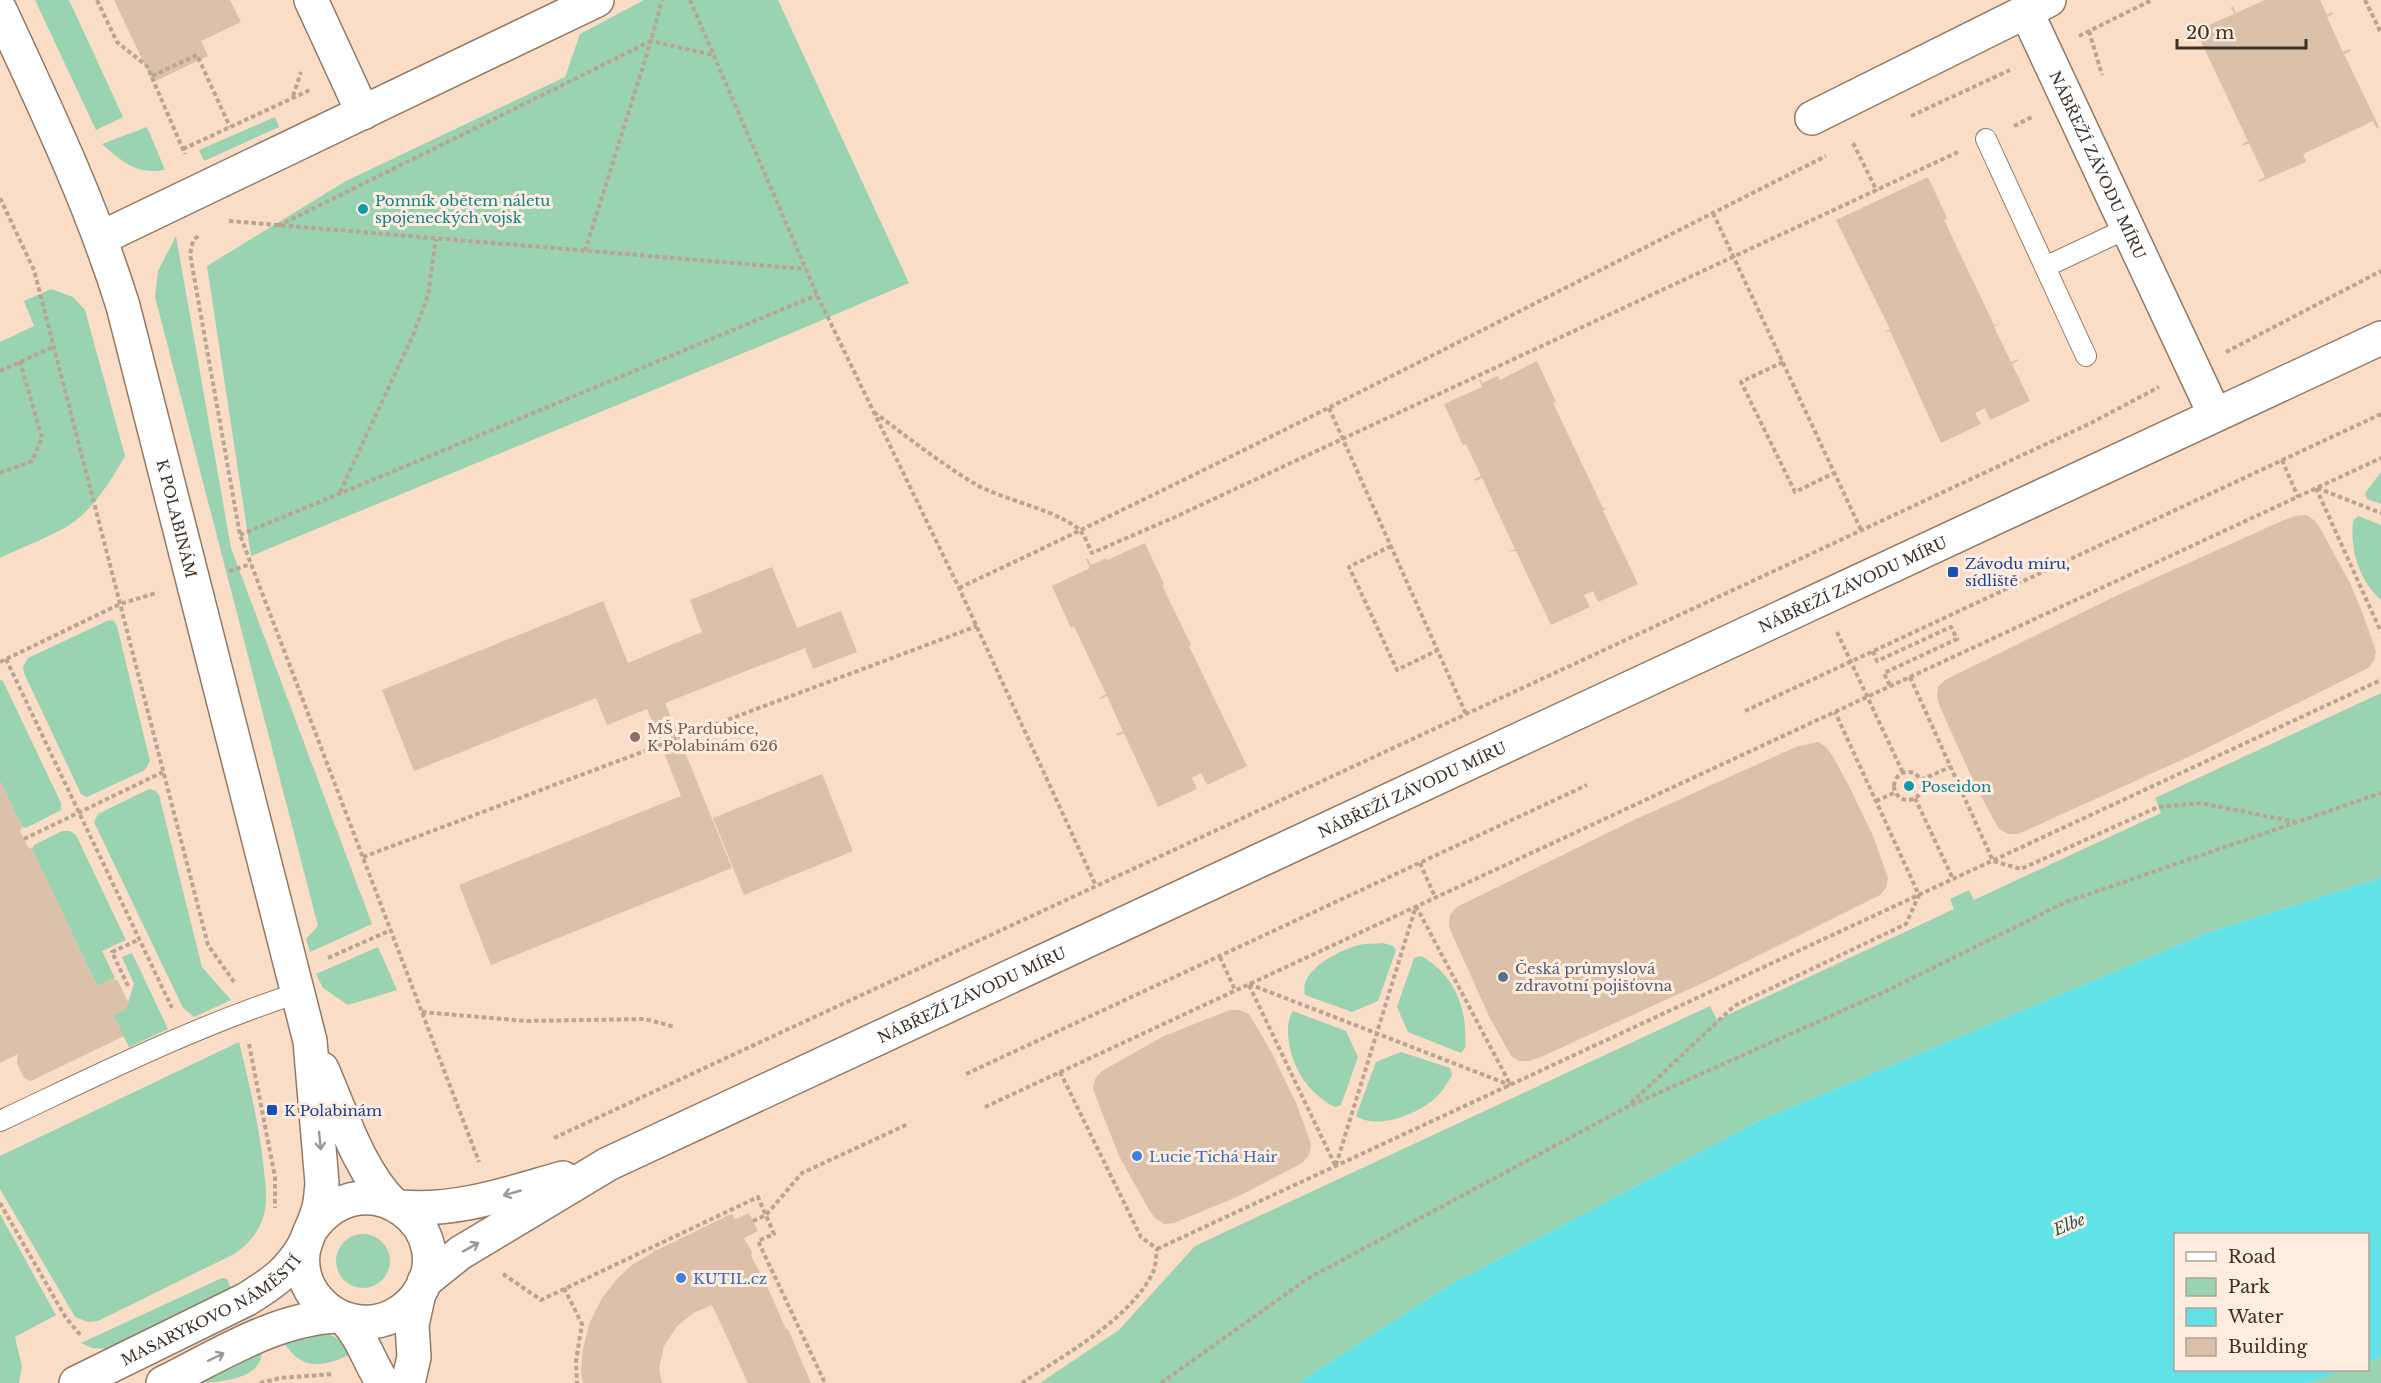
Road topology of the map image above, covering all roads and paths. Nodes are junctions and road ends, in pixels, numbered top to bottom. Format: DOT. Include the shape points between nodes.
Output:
graph roads {
  1 [pos="97,0"];
  2 [pos="311,0"];
  3 [pos="597,0"];
  4 [pos="662,0"];
  5 [pos="690,0"];
  6 [pos="2152,0"];
  7 [pos="2366,0"];
  8 [pos="2038,5"];
  9 [pos="0,10"];
  10 [pos="2381,33"];
  11 [pos="651,41"];
  12 [pos="2046,53"];
  13 [pos="714,56"];
  14 [pos="152,76"];
  15 [pos="363,113"];
  16 [pos="2040,113"];
  17 [pos="1812,118"];
  18 [pos="1904,119"];
  19 [pos="230,127"];
  20 [pos="1863,138"];
  21 [pos="1986,139"];
  22 [pos="1852,143"];
  23 [pos="1843,148"];
  24 [pos="1833,153"];
  25 [pos="201,190"];
  26 [pos="1876,192"];
  27 [pos="0,198"];
  28 [pos="1713,213"];
  29 [pos="216,220"];
  30 [pos="278,226"];
  31 [pos="2128,228"];
  32 [pos="101,238"];
  33 [pos="436,239"];
  34 [pos="585,251"];
  35 [pos="1734,257"];
  36 [pos="2045,267"];
  37 [pos="806,269"];
  38 [pos="2381,271"];
  39 [pos="817,295"];
  40 [pos="2381,338"];
  41 [pos="53,346"];
  42 [pos="2086,356"];
  43 [pos="20,362"];
  44 [pos="1783,362"];
  45 [pos="2194,369"];
  46 [pos="0,371"];
  47 [pos="1329,408"];
  48 [pos="874,412"];
  49 [pos="2381,414"];
  50 [pos="2216,415"];
  51 [pos="1342,439"];
  52 [pos="2381,458"];
  53 [pos="2282,460"];
  54 [pos="0,473"];
  55 [pos="1834,473"];
  56 [pos="2316,488"];
  57 [pos="340,494"];
  58 [pos="2298,497"];
  59 [pos="2381,513"];
  60 [pos="1861,530"];
  61 [pos="1081,531"];
  62 [pos="240,534"];
  63 [pos="1391,546"];
  64 [pos="251,564"];
  65 [pos="193,582"];
  66 [pos="959,588"];
  67 [pos="120,604"];
  68 [pos="976,626"];
  69 [pos="2381,632"];
  70 [pos="1438,650"];
  71 [pos="1873,651"];
  72 [pos="6,659"];
  73 [pos="1851,661"];
  74 [pos="0,662"];
  75 [pos="1910,677"];
  76 [pos="2381,680"];
  77 [pos="1890,686"];
  78 [pos="1867,696"];
  79 [pos="1745,711"];
  80 [pos="1835,712"];
  81 [pos="1466,714"];
  82 [pos="1950,767"];
  83 [pos="163,772"];
  84 [pos="1903,773"];
  85 [pos="1921,780"];
  86 [pos="1587,785"];
  87 [pos="1896,792"];
  88 [pos="2381,793"];
  89 [pos="1915,798"];
  90 [pos="1876,801"];
  91 [pos="78,813"];
  92 [pos="2298,822"];
  93 [pos="24,839"];
  94 [pos="363,857"];
  95 [pos="1993,861"];
  96 [pos="1420,863"];
  97 [pos="1953,879"];
  98 [pos="1096,886"];
  99 [pos="1919,895"];
  100 [pos="1435,897"];
  101 [pos="1416,906"];
  102 [pos="138,940"];
  103 [pos="1220,957"];
  104 [pos="1248,984"];
  105 [pos="128,986"];
  106 [pos="1235,990"];
  107 [pos="297,993"];
  108 [pos="243,1011"];
  109 [pos="422,1012"];
  110 [pos="675,1027"];
  111 [pos="1377,1033"];
  112 [pos="185,1035"];
  113 [pos="310,1041"];
  114 [pos="1060,1072"];
  115 [pos="966,1074"];
  116 [pos="1510,1085"];
  117 [pos="985,1107"];
  118 [pos="1627,1107"];
  119 [pos="0,1120"];
  120 [pos="908,1124"];
  121 [pos="548,1141"];
  122 [pos="608,1164"];
  123 [pos="1336,1166"];
  124 [pos="483,1171"];
  125 [pos="0,1203"];
  126 [pos="397,1206"];
  127 [pos="273,1214"];
  128 [pos="766,1215"];
  129 [pos="753,1221"];
  130 [pos="308,1236"];
  131 [pos="1157,1249"];
  132 [pos="498,1270"];
  133 [pos="422,1287"];
  134 [pos="564,1288"];
  135 [pos="342,1318"];
  136 [pos="93,1332"];
  137 [pos="378,1375"];
  138 [pos="76,1383"];
  139 [pos="164,1383"];
  140 [pos="260,1383"];
  141 [pos="408,1383"];
  142 [pos="577,1383"];
  143 [pos="825,1383"];
  144 [pos="1022,1383"];
  145 [pos="1161,1383"];
  1 -- 14 [label="path" via="117,42 147,66"];
  2 -- 15 [label="street"];
  3 -- 15 [label="street"];
  4 -- 11 [label="path"];
  5 -- 13 [label="path"];
  6 -- 12 [label="path"];
  7 -- 10 [label="path"];
  8 -- 12 [label="street, NÁBŘEŽÍ ZÁVODU MÍRU"];
  8 -- 17 [label="street, NÁBŘEŽÍ ZÁVODU MÍRU"];
  9 -- 32 [label="street, K POLABINÁM"];
  11 -- 13 [label="path"];
  11 -- 30 [label="path"];
  11 -- 34 [label="path"];
  12 -- 18 [label="path"];
  12 -- 31 [label="street, NÁBŘEŽÍ ZÁVODU MÍRU"];
  13 -- 37 [label="path"];
  14 -- 19 [label="path" via="197,55"];
  14 -- 25 [label="path"];
  15 -- 25 [label="street"];
  16 -- 21 [label="path"];
  20 -- 22 [label="path"];
  21 -- 26 [label="path"];
  21 -- 36 [label="lane"];
  22 -- 23 [label="path"];
  22 -- 26 [label="path"];
  24 -- 28 [label="path"];
  25 -- 29 [label="path"];
  25 -- 32 [label="street"];
  26 -- 35 [label="path"];
  27 -- 41 [label="path" via="34,270"];
  28 -- 35 [label="path"];
  28 -- 47 [label="path"];
  29 -- 30 [label="path"];
  29 -- 62 [label="path" via="203,229 190,254"];
  30 -- 33 [label="path"];
  31 -- 36 [label="lane"];
  31 -- 45 [label="street, NÁBŘEŽÍ ZÁVODU MÍRU"];
  32 -- 65 [label="street, K POLABINÁM" via="123,306"];
  33 -- 34 [label="path"];
  33 -- 57 [label="path" via="428,295 414,333"];
  34 -- 37 [label="path"];
  35 -- 44 [label="path"];
  35 -- 51 [label="path"];
  36 -- 42 [label="lane"];
  37 -- 39 [label="path"];
  38 -- 45 [label="path"];
  39 -- 48 [label="path"];
  39 -- 57 [label="path"];
  40 -- 50 [label="street, NÁBŘEŽÍ ZÁVODU MÍRU"];
  41 -- 43 [label="path"];
  41 -- 67 [label="path"];
  43 -- 46 [label="path"];
  43 -- 54 [label="path" via="42,438 32,461"];
  44 -- 55 [label="path"];
  44 -- 55 [label="path" via="1741,382 1795,492"];
  45 -- 50 [label="street, NÁBŘEŽÍ ZÁVODU MÍRU"];
  45 -- 60 [label="path" via="2091,423"];
  47 -- 51 [label="path"];
  47 -- 61 [label="path"];
  48 -- 61 [label="path" via="977,485 1052,513"];
  48 -- 66 [label="path"];
  49 -- 53 [label="path"];
  50 -- 122 [label="street, NÁBŘEŽÍ ZÁVODU MÍRU"];
  51 -- 61 [label="path" via="1092,553"];
  51 -- 63 [label="path"];
  52 -- 56 [label="path"];
  53 -- 58 [label="path"];
  53 -- 71 [label="path"];
  55 -- 60 [label="path"];
  56 -- 58 [label="path"];
  56 -- 59 [label="path"];
  56 -- 69 [label="path"];
  57 -- 62 [label="path"];
  58 -- 75 [label="path"];
  60 -- 81 [label="path"];
  61 -- 66 [label="path"];
  62 -- 64 [label="path"];
  63 -- 70 [label="path"];
  63 -- 70 [label="path" via="1349,567 1397,670"];
  64 -- 65 [label="path"];
  64 -- 94 [label="path"];
  65 -- 67 [label="path"];
  65 -- 107 [label="street, K POLABINÁM"];
  66 -- 68 [label="path"];
  67 -- 72 [label="path"];
  67 -- 83 [label="path"];
  68 -- 94 [label="path"];
  68 -- 98 [label="path"];
  70 -- 81 [label="path"];
  71 -- 73 [label="path"];
  71 -- 77 [label="path" via="1877,661 1951,627 1957,639 1884,673"];
  72 -- 74 [label="path"];
  72 -- 91 [label="path"];
  73 -- 78 [label="path"];
  73 -- 79 [label="path"];
  75 -- 77 [label="path"];
  75 -- 82 [label="path"];
  76 -- 95 [label="path"];
  77 -- 78 [label="path"];
  78 -- 80 [label="path"];
  78 -- 84 [label="path"];
  80 -- 90 [label="path"];
  80 -- 100 [label="path"];
  81 -- 98 [label="path"];
  82 -- 85 [label="path"];
  82 -- 95 [label="path"];
  83 -- 91 [label="path"];
  83 -- 108 [label="path" via="208,945 236,984"];
  84 -- 85 [label="path" via="1911,772"];
  84 -- 87 [label="path" via="1896,778"];
  85 -- 89 [label="path" via="1921,792"];
  86 -- 96 [label="path"];
  87 -- 89 [label="path" via="1902,798"];
  87 -- 90 [label="path"];
  88 -- 92 [label="path"];
  89 -- 97 [label="path"];
  90 -- 99 [label="path"];
  91 -- 93 [label="path"];
  91 -- 102 [label="path"];
  92 -- 95 [label="path" via="2201,803 2158,807 2021,869"];
  92 -- 118 [label="path" via="2066,902 1882,993"];
  94 -- 109 [label="path"];
  95 -- 97 [label="path"];
  96 -- 100 [label="path"];
  96 -- 103 [label="path"];
  97 -- 99 [label="path"];
  98 -- 121 [label="path"];
  99 -- 116 [label="path"];
  99 -- 118 [label="path" via="1906,924 1734,1006"];
  100 -- 101 [label="path"];
  101 -- 104 [label="path"];
  101 -- 111 [label="path"];
  101 -- 116 [label="path"];
  102 -- 105 [label="path" via="112,952"];
  102 -- 112 [label="path"];
  103 -- 106 [label="path"];
  103 -- 115 [label="path"];
  104 -- 106 [label="path"];
  104 -- 111 [label="path"];
  104 -- 123 [label="path"];
  106 -- 114 [label="path"];
  107 -- 108 [label="lane"];
  107 -- 113 [label="street, K POLABINÁM"];
  108 -- 112 [label="lane"];
  108 -- 127 [label="path" via="275,1177"];
  109 -- 110 [label="path" via="526,1021 645,1019"];
  109 -- 124 [label="path"];
  111 -- 116 [label="path"];
  111 -- 123 [label="path"];
  112 -- 119 [label="lane"];
  113 -- 126 [label="street, K POLABINÁM" via="356,1147 378,1186"];
  113 -- 130 [label="street, K POLABINÁM, one-way" via="322,1161 320,1202"];
  114 -- 117 [label="path"];
  114 -- 131 [label="path" via="1141,1238"];
  116 -- 123 [label="path"];
  118 -- 145 [label="path" via="1307,1279"];
  120 -- 128 [label="path" via="802,1173"];
  122 -- 126 [label="street, NÁBŘEŽÍ ZÁVODU MÍRU, one-way" via="463,1205 439,1209"];
  133 -- 122 [label="street, NÁBŘEŽÍ ZÁVODU MÍRU, one-way" via="460,1253"];
  123 -- 131 [label="path"];
  125 -- 136 [label="path" via="66,1318 82,1338"];
  126 -- 130 [label="street" via="369,1197 347,1200 326,1211"];
  126 -- 133 [label="street, K POLABINÁM" via="418,1226 426,1243 428,1263"];
  128 -- 129 [label="path"];
  128 -- 134 [label="path" via="758,1197"];
  128 -- 143 [label="path" via="774,1234 758,1242"];
  130 -- 135 [label="street, K POLABINÁM" via="304,1268 309,1287 322,1305"];
  130 -- 138 [label="street, MASARYKOVO NÁMĚSTÍ" via="289,1269 248,1299"];
  131 -- 144 [label="path" via="1154,1271 1129,1306"];
  132 -- 134 [label="path" via="542,1300"];
  133 -- 135 [label="street" via="404,1309 387,1318 365,1322"];
  133 -- 141 [label="street, K POLABINÁM" via="412,1325 414,1357"];
  134 -- 142 [label="path" via="582,1324"];
  135 -- 137 [label="street, K POLABINÁM" via="360,1338"];
  139 -- 135 [label="street, one-way" via="265,1334 306,1319"];
  137 -- 140 [label="path" via="280,1377"];
}
